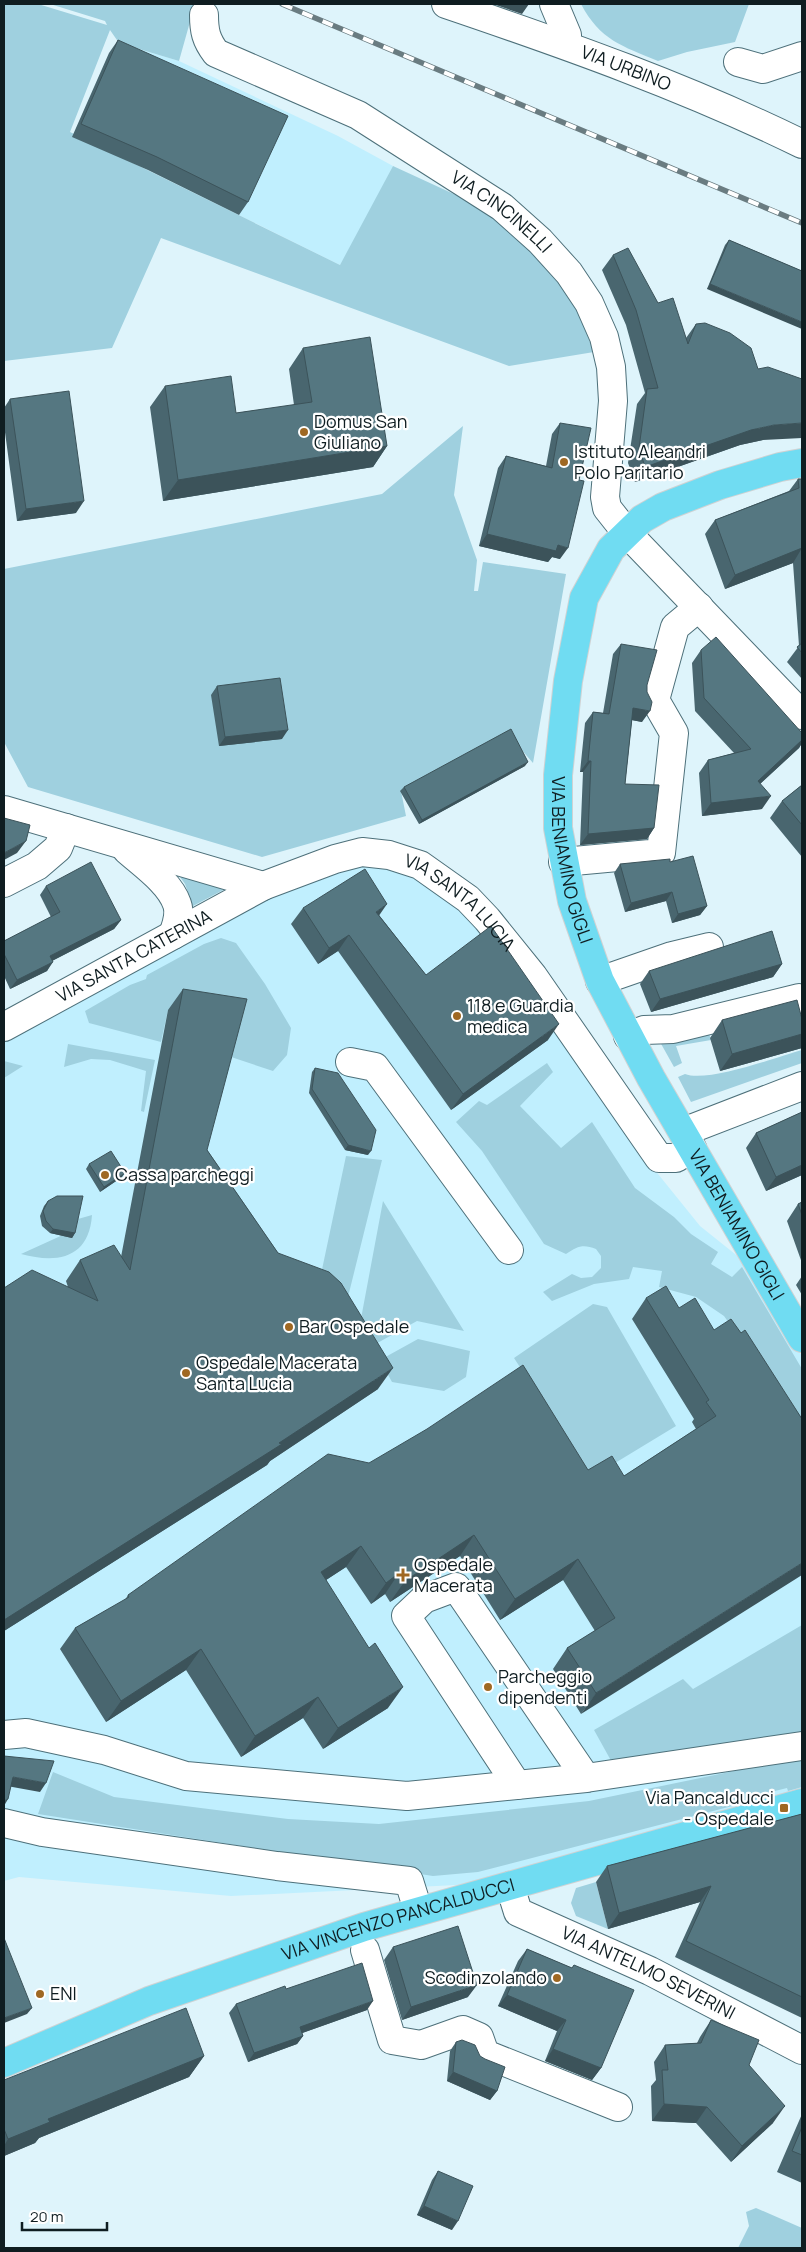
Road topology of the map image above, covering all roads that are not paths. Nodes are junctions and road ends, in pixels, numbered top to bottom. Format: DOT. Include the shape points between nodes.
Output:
graph roads {
  1 [pos="446,4"];
  2 [pos="554,4"];
  3 [pos="204,15"];
  4 [pos="565,44"];
  5 [pos="802,56"];
  6 [pos="738,62"];
  7 [pos="802,144"];
  8 [pos="802,463"];
  9 [pos="626,532"];
  10 [pos="699,607"];
  11 [pos="802,715"];
  12 [pos="4,810"];
  13 [pos="66,828"];
  14 [pos="124,847"];
  15 [pos="563,862"];
  16 [pos="4,883"];
  17 [pos="263,886"];
  18 [pos="173,935"];
  19 [pos="709,947"];
  20 [pos="600,981"];
  21 [pos="802,1007"];
  22 [pos="4,1027"];
  23 [pos="628,1036"];
  24 [pos="350,1062"];
  25 [pos="802,1086"];
  26 [pos="688,1140"];
  27 [pos="509,1250"];
  28 [pos="802,1338"];
  29 [pos="4,1735"];
  30 [pos="802,1746"];
  31 [pos="586,1778"];
  32 [pos="517,1786"];
  33 [pos="802,1803"];
  34 [pos="4,1823"];
  35 [pos="42,1832"];
  36 [pos="4,1842"];
  37 [pos="510,1886"];
  38 [pos="418,1910"];
  39 [pos="365,1950"];
  40 [pos="802,2050"];
  41 [pos="4,2063"];
  42 [pos="618,2107"];
  1 -- 4 [label="street, VIA URBINO"];
  2 -- 4 [label="street" via="567,35"];
  3 -- 9 [label="street, VIA CINCINELLI" via="204,32 216,53 358,115 502,207 569,273 589,304 604,337 611,367 613,400 607,508"];
  4 -- 7 [label="street, VIA URBINO" via="744,116"];
  5 -- 6 [label="street" via="763,69"];
  8 -- 9 [label="main road, VIA BENIAMINO GIGLI" via="720,485 663,507 642,518"];
  9 -- 10 [label="street, VIA CINCINELLI"];
  9 -- 15 [label="main road, VIA BENIAMINO GIGLI" via="611,549 584,598 568,681 558,775 558,828"];
  10 -- 11 [label="street, VIA CINCINELLI"];
  10 -- 15 [label="street" via="675,627 655,700 674,733 661,853"];
  12 -- 13 [label="street"];
  13 -- 14 [label="street"];
  13 -- 16 [label="street" via="58,848 38,866"];
  14 -- 17 [label="street"];
  14 -- 18 [label="street" via="168,889 178,905 179,919"];
  15 -- 20 [label="main road, VIA BENIAMINO GIGLI" via="572,901"];
  17 -- 18 [label="street, VIA SANTA CATERINA"];
  17 -- 26 [label="street, VIA SANTA LUCIA" via="362,852 389,855 420,865 468,899 522,961 659,1158 676,1158"];
  18 -- 22 [label="street, VIA SANTA CATERINA"];
  19 -- 20 [label="street"];
  20 -- 23 [label="main road, VIA BENIAMINO GIGLI"];
  21 -- 23 [label="street" via="799,998 673,1029 644,1030"];
  23 -- 26 [label="main road, VIA BENIAMINO GIGLI"];
  24 -- 27 [label="street" via="375,1067"];
  25 -- 26 [label="street"];
  26 -- 28 [label="main road, VIA BENIAMINO GIGLI"];
  29 -- 32 [label="street" via="26,1732 96,1748 186,1776 407,1796"];
  30 -- 31 [label="street"];
  31 -- 32 [label="street"];
  31 -- 32 [label="street" via="456,1587 424,1599 406,1616"];
  33 -- 37 [label="main road, VIA VINCENZO PANCALDUCCI"];
  34 -- 35 [label="street"];
  35 -- 36 [label="street"];
  35 -- 38 [label="street" via="277,1866 409,1880"];
  37 -- 38 [label="main road, VIA VINCENZO PANCALDUCCI"];
  37 -- 40 [label="street, VIA ANTELMO SEVERINI" via="518,1912 650,1971"];
  38 -- 41 [label="main road, VIA VINCENZO PANCALDUCCI" via="149,2001"];
  39 -- 42 [label="street" via="392,2040 421,2045 463,2030 479,2037 485,2054"];
}
